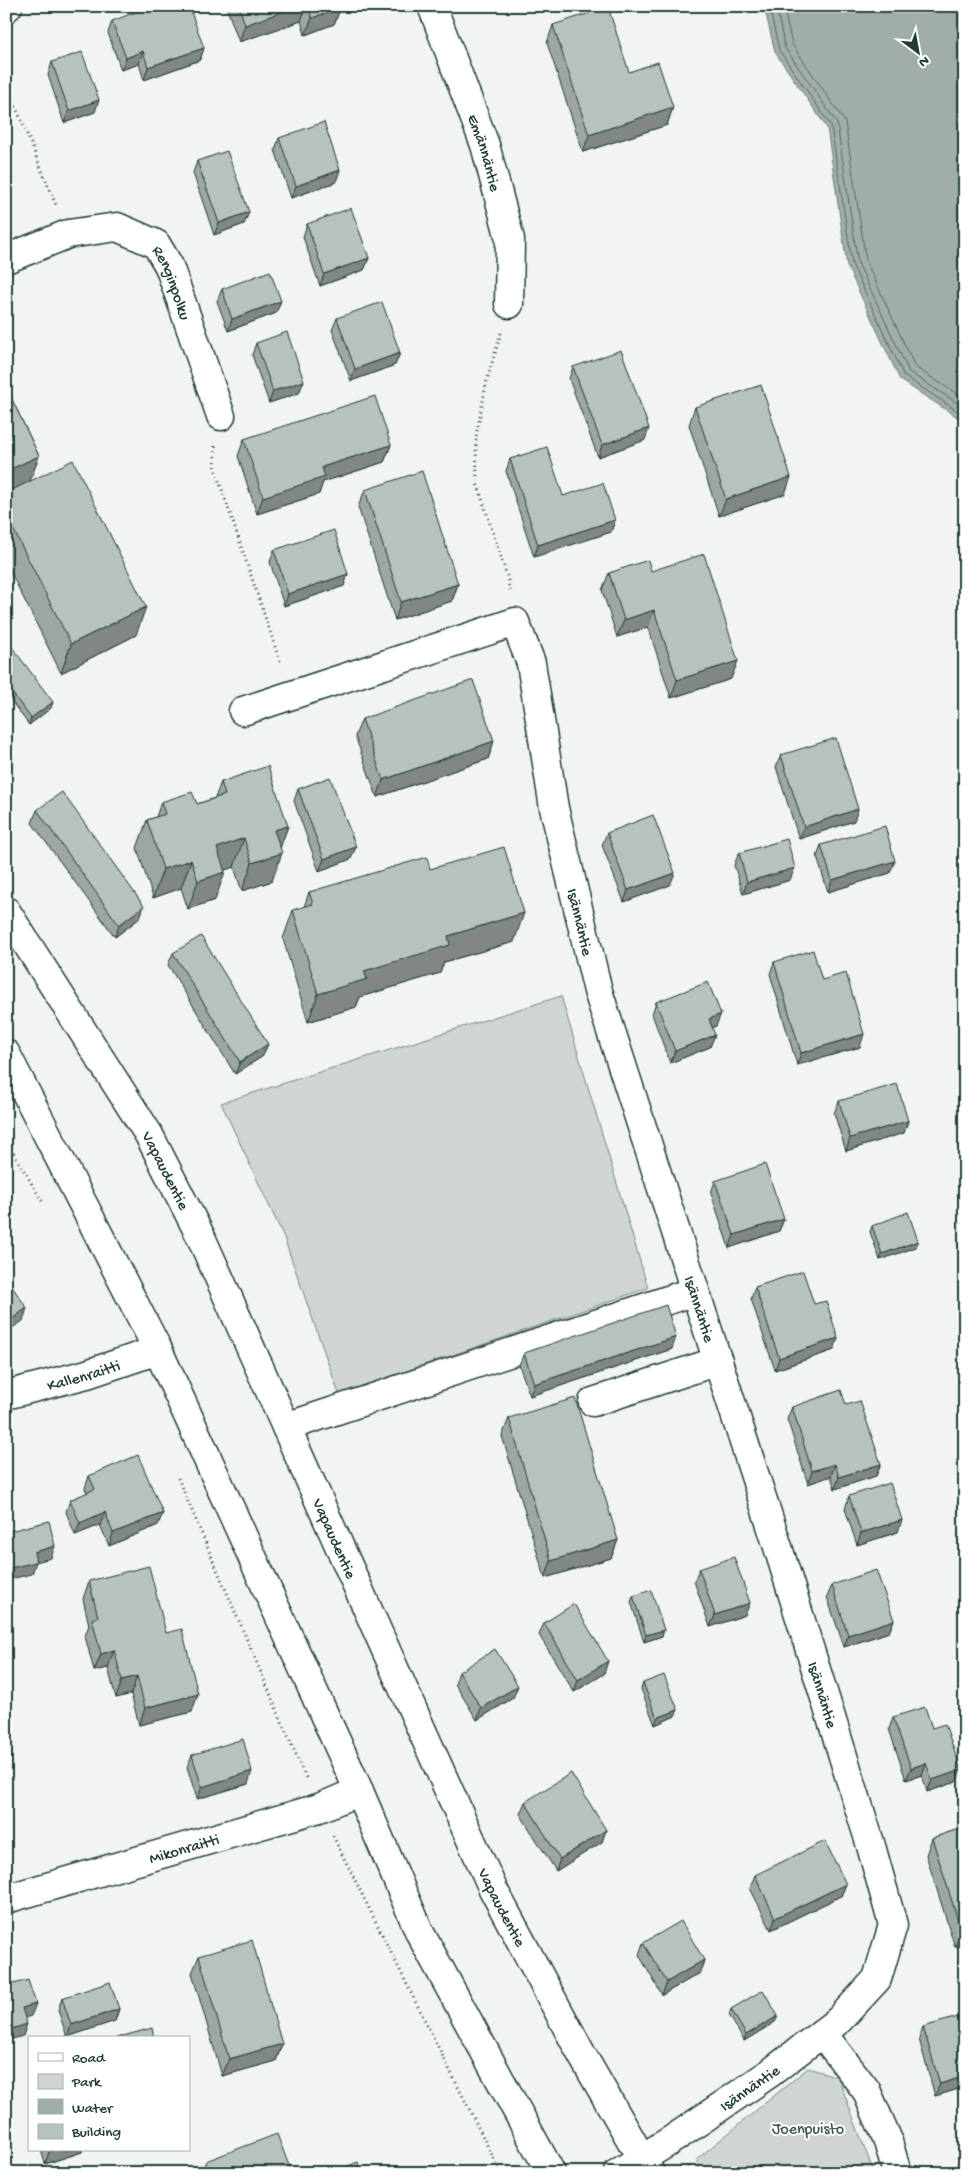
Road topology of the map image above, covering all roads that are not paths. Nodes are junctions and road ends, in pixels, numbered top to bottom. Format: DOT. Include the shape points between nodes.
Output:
graph roads {
  1 [pos="432,6"];
  2 [pos="6,259"];
  3 [pos="509,304"];
  4 [pos="222,416"];
  5 [pos="243,711"];
  6 [pos="6,911"];
  7 [pos="6,1054"];
  8 [pos="695,1291"];
  9 [pos="158,1350"];
  10 [pos="718,1361"];
  11 [pos="6,1395"];
  12 [pos="593,1402"];
  13 [pos="286,1427"];
  14 [pos="359,1791"];
  15 [pos="6,1899"];
  16 [pos="822,2033"];
  17 [pos="646,2165"];
  18 [pos="551,2173"];
  19 [pos="618,2173"];
  20 [pos="897,2173"];
  1 -- 3 [label="street, Emännäntie" via="485,145 510,239"];
  2 -- 4 [label="street, Renginpolku" via="68,234 117,227 156,244 169,266"];
  5 -- 8 [label="street, Isännäntie" via="515,622 531,663 554,808 598,991"];
  6 -- 13 [label="street, Vapaudentie" via="149,1135 200,1235"];
  7 -- 9 [label="street"];
  8 -- 10 [label="street, Isännäntie"];
  8 -- 13 [label="street"];
  9 -- 11 [label="street, Kallenraitti" via="87,1374"];
  9 -- 14 [label="street"];
  10 -- 12 [label="street"];
  10 -- 16 [label="street, Isännäntie" via="893,1926 877,1979 840,2020"];
  13 -- 17 [label="street, Vapaudentie" via="493,1888 582,2055"];
  14 -- 15 [label="street, Mikonraitti" via="319,1808"];
  14 -- 18 [label="street" via="420,1933"];
  16 -- 17 [label="street, Isännäntie" via="692,2126"];
  16 -- 20 [label="street" via="866,2090 888,2138"];
  17 -- 19 [label="street, Isännäntie"];
}
